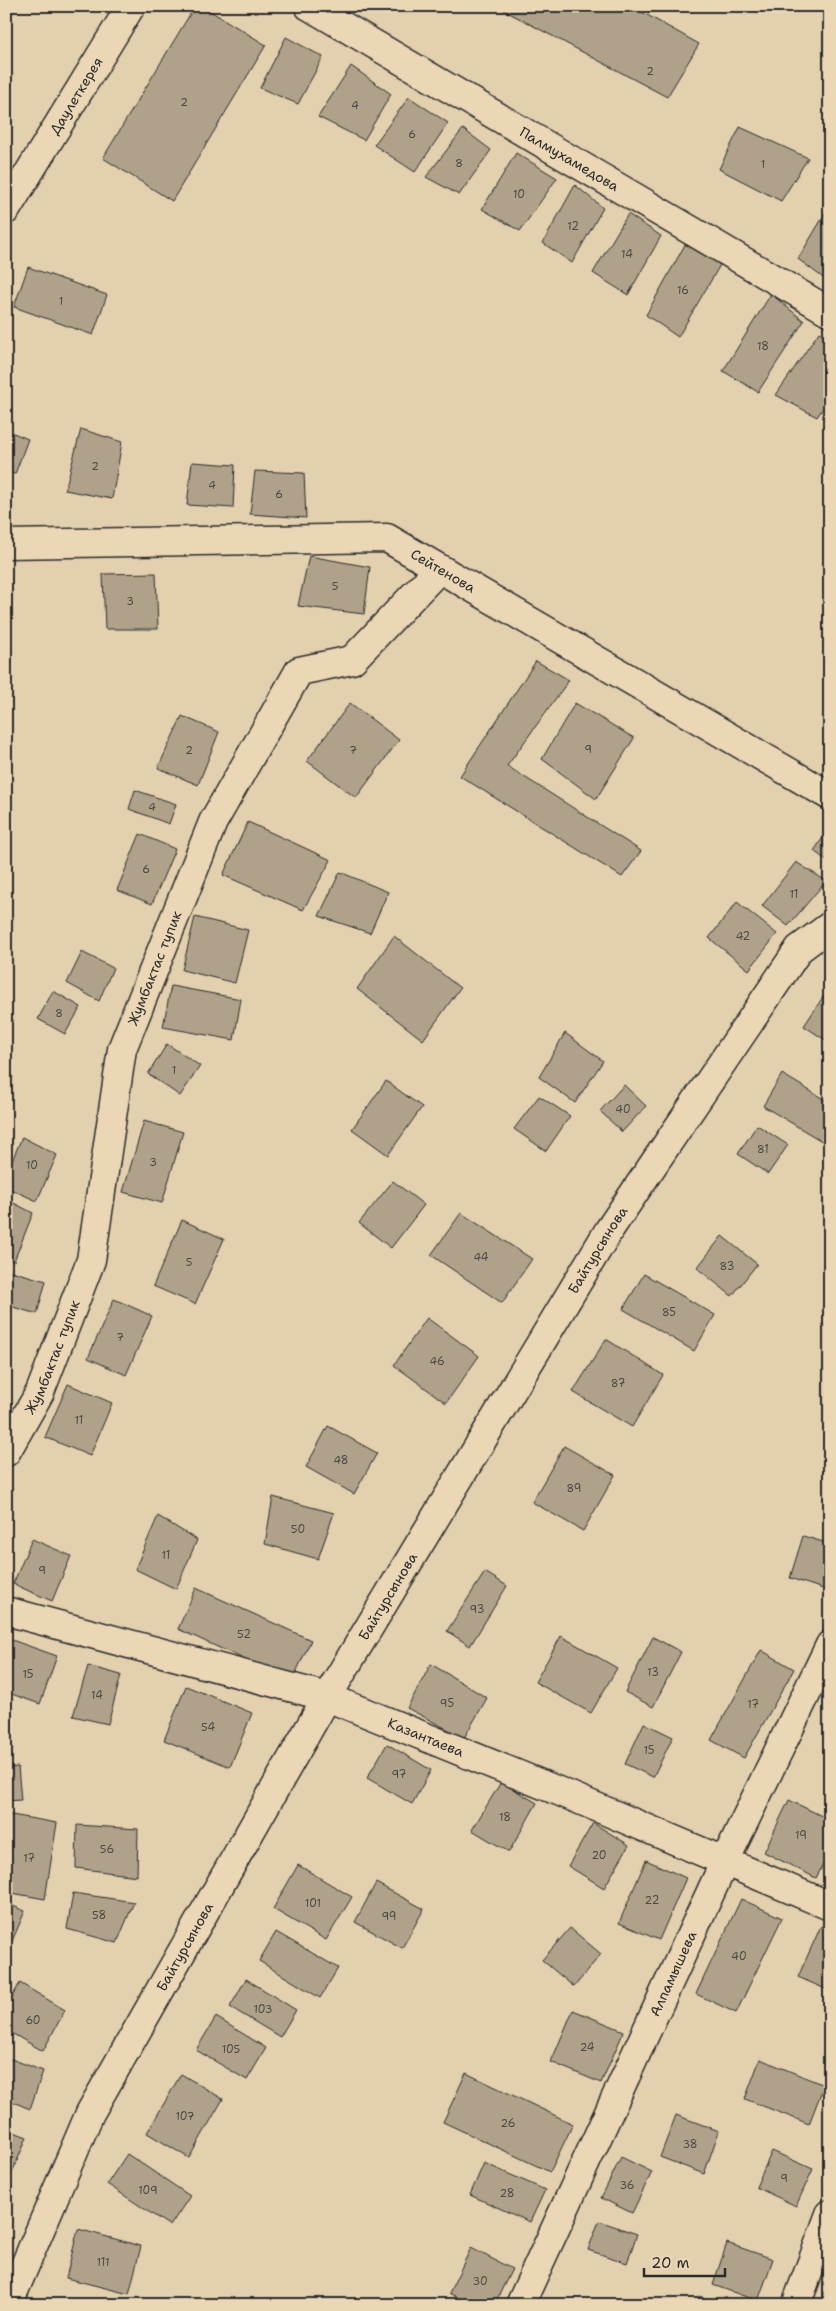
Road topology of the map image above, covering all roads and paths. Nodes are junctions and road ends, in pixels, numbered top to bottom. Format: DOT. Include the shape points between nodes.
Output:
graph roads {
  1 [pos="131,6"];
  2 [pos="309,6"];
  3 [pos="6,210"];
  4 [pos="830,312"];
  5 [pos="6,544"];
  6 [pos="439,569"];
  7 [pos="830,796"];
  8 [pos="830,926"];
  9 [pos="6,1452"];
  10 [pos="6,1611"];
  11 [pos="830,1645"];
  12 [pos="328,1697"];
  13 [pos="725,1861"];
  14 [pos="830,1906"];
  15 [pos="830,2214"];
  16 [pos="8,2305"];
  17 [pos="520,2305"];
  18 [pos="796,2305"];
  1 -- 3 [label="street, Даулеткерея"];
  2 -- 4 [label="street, Палмухамедова"];
  5 -- 6 [label="street, Сейтенова" via="387,538"];
  6 -- 7 [label="street, Сейтенова"];
  6 -- 9 [label="street, Жумбактас тупик" via="352,660 299,672 213,822 122,1049 91,1260 40,1392"];
  8 -- 12 [label="street, Байтурсынова" via="799,949 609,1230"];
  10 -- 12 [label="street, Казантаева"];
  11 -- 13 [label="street, Алпамышева"];
  12 -- 13 [label="street, Казантаева"];
  12 -- 16 [label="street, Байтурсынова" via="90,2113"];
  13 -- 14 [label="street, Казантаева"];
  13 -- 17 [label="street, Алпамышева"];
  15 -- 18 [label="street"];
}
